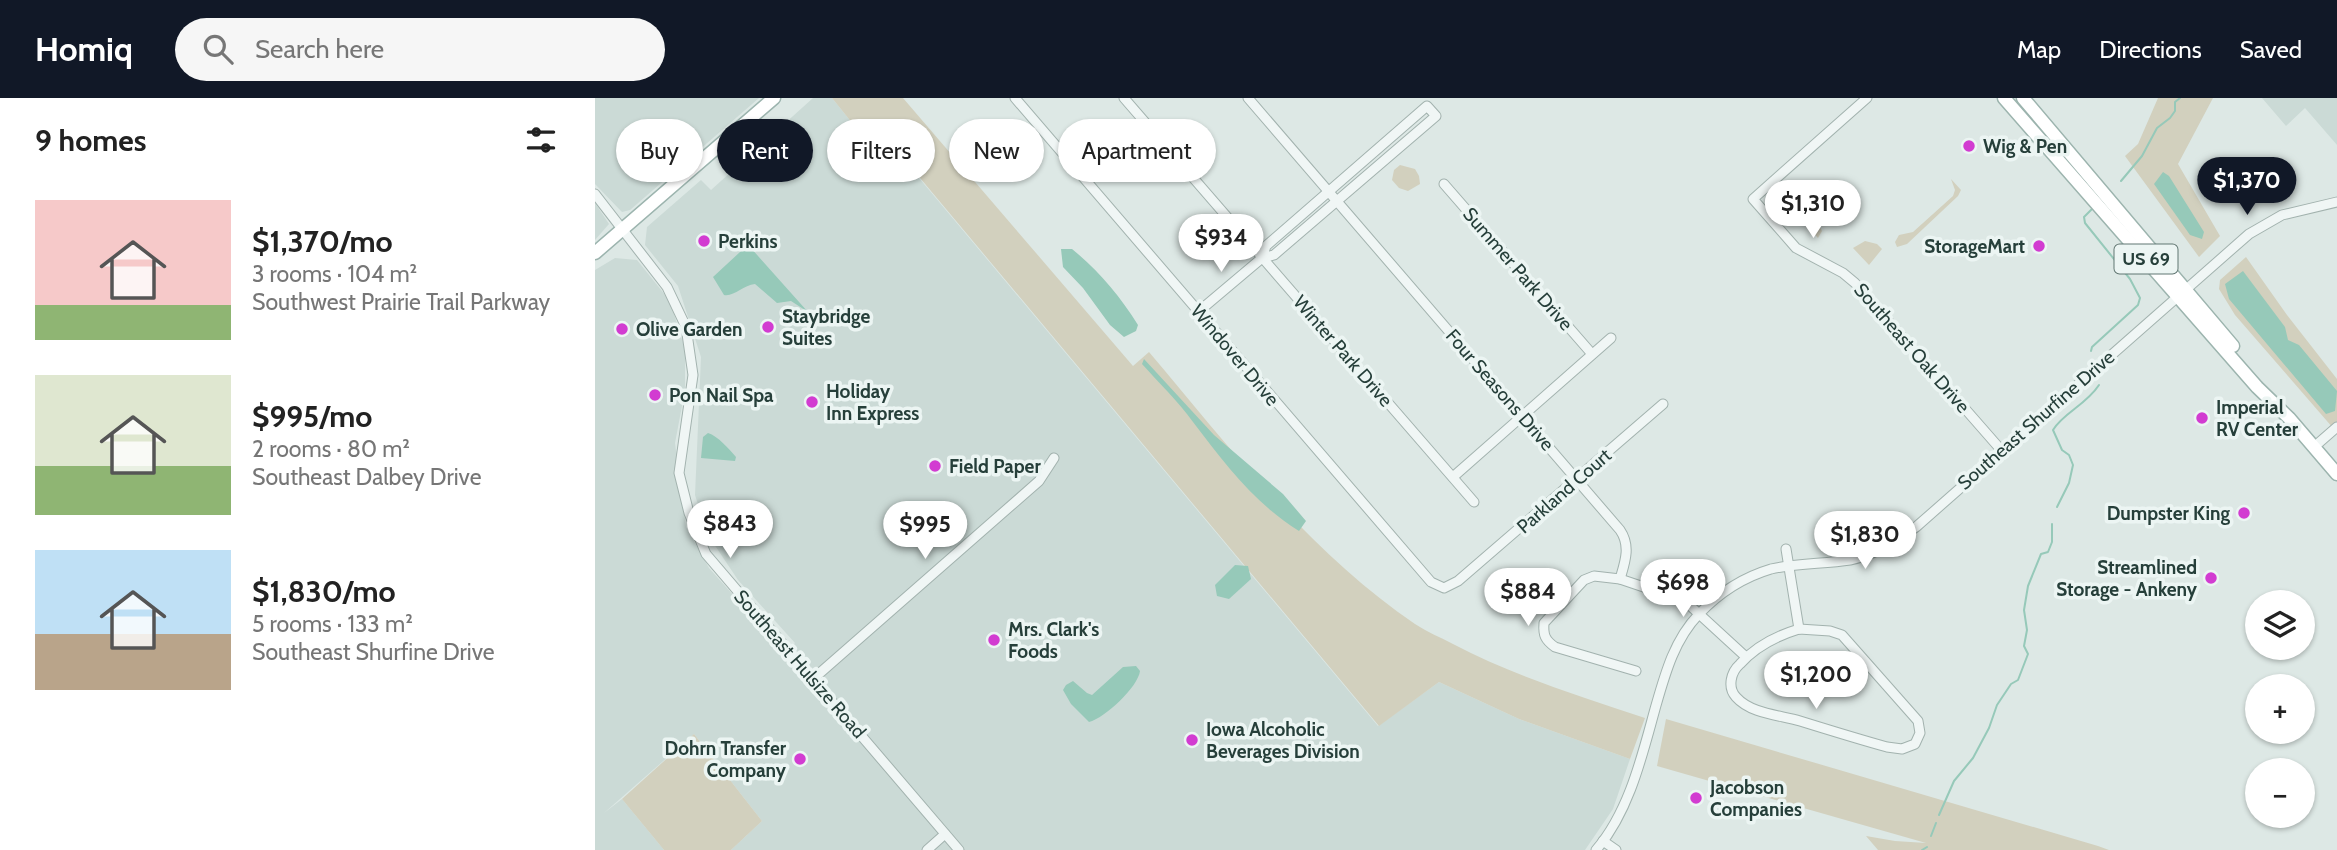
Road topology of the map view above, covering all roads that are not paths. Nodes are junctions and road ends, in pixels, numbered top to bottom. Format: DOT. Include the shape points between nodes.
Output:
graph roads {
  1 [pos="774,98"];
  2 [pos="1015,98"];
  3 [pos="1124,98"];
  4 [pos="1248,98"];
  5 [pos="1867,98"];
  6 [pos="2004,98"];
  7 [pos="2023,98"];
  8 [pos="1444,184"];
  9 [pos="1329,192"];
  10 [pos="595,194"];
  11 [pos="1338,202"];
  12 [pos="2337,202"];
  13 [pos="622,230"];
  14 [pos="595,253"];
  15 [pos="1262,258"];
  16 [pos="2181,292"];
  17 [pos="1198,312"];
  18 [pos="1611,338"];
  19 [pos="1592,354"];
  20 [pos="1663,404"];
  21 [pos="1524,417"];
  22 [pos="2337,427"];
  23 [pos="2314,447"];
  24 [pos="2002,451"];
  25 [pos="1054,458"];
  26 [pos="2337,474"];
  27 [pos="1453,477"];
  28 [pos="1577,480"];
  29 [pos="1474,502"];
  30 [pos="1401,547"];
  31 [pos="1786,549"];
  32 [pos="1789,566"];
  33 [pos="1620,579"];
  34 [pos="1699,614"];
  35 [pos="1799,629"];
  36 [pos="1746,657"];
  37 [pos="1636,671"];
  38 [pos="813,679"];
  39 [pos="945,834"];
  40 [pos="1603,841"];
  41 [pos="927,850"];
  42 [pos="959,850"];
  43 [pos="1596,850"];
  44 [pos="1616,850"];
  1 -- 13 [label="main road"];
  2 -- 17 [label="street, Windover Drive"];
  3 -- 15 [label="street, Winter Park Drive"];
  4 -- 9 [label="street, Four Seasons Drive"];
  5 -- 24 [label="street, Southeast Oak Drive" via="1753,199 1796,247 1855,283"];
  6 -- 16 [label="main road, US 69"];
  7 -- 16 [label="main road, US 69"];
  8 -- 19 [label="street, Summer Park Drive"];
  9 -- 11 [label="street, Four Seasons Drive"];
  9 -- 11 [label="street" via="1427,106 1436,116"];
  9 -- 15 [label="street" via="1266,246"];
  10 -- 13 [label="street, Southeast Hulsize Road"];
  11 -- 15 [label="street"];
  11 -- 21 [label="street, Four Seasons Drive"];
  12 -- 16 [label="street, Southeast Shurfine Drive" via="2303,208 2265,223"];
  13 -- 14 [label="main road"];
  13 -- 38 [label="street, Southeast Hulsize Road" via="667,287 689,338 693,388 679,473 698,537 718,570"];
  15 -- 17 [label="street"];
  15 -- 27 [label="street, Winter Park Drive"];
  16 -- 23 [label="main road, US 69" via="2257,387"];
  16 -- 24 [label="street, Southeast Shurfine Drive"];
  17 -- 30 [label="street, Windover Drive"];
  18 -- 19 [label="street"];
  19 -- 21 [label="street"];
  20 -- 28 [label="street, Parkland Court"];
  21 -- 27 [label="street"];
  21 -- 28 [label="street, Four Seasons Drive"];
  22 -- 23 [label="street"];
  23 -- 26 [label="main road, US 69"];
  24 -- 32 [label="street, Southeast Shurfine Drive" via="1891,544 1850,560"];
  25 -- 38 [label="street" via="1039,481"];
  27 -- 29 [label="street, Winter Park Drive"];
  28 -- 30 [label="street, Parkland Court" via="1451,586 1431,582"];
  28 -- 33 [label="street, Four Seasons Drive" via="1624,535 1627,552"];
  31 -- 32 [label="street"];
  32 -- 34 [label="street, Southeast Shurfine Drive" via="1735,585"];
  32 -- 35 [label="street"];
  33 -- 34 [label="street" via="1677,597"];
  33 -- 37 [label="street" via="1594,576 1584,580 1549,614 1543,632 1555,647"];
  34 -- 36 [label="street"];
  34 -- 40 [label="street, Southeast Shurfine Drive" via="1673,653 1635,776"];
  35 -- 36 [label="street" via="1769,640"];
  35 -- 36 [label="street" via="1842,635 1918,721 1920,733 1915,744 1902,749 1887,747 1748,706 1732,693 1731,682 1733,670"];
  38 -- 39 [label="street, Southeast Hulsize Road"];
  39 -- 41 [label="street"];
  39 -- 42 [label="street, Southeast Hulsize Road"];
  40 -- 43 [label="street, Southeast Shurfine Drive"];
  40 -- 44 [label="street"];
}
